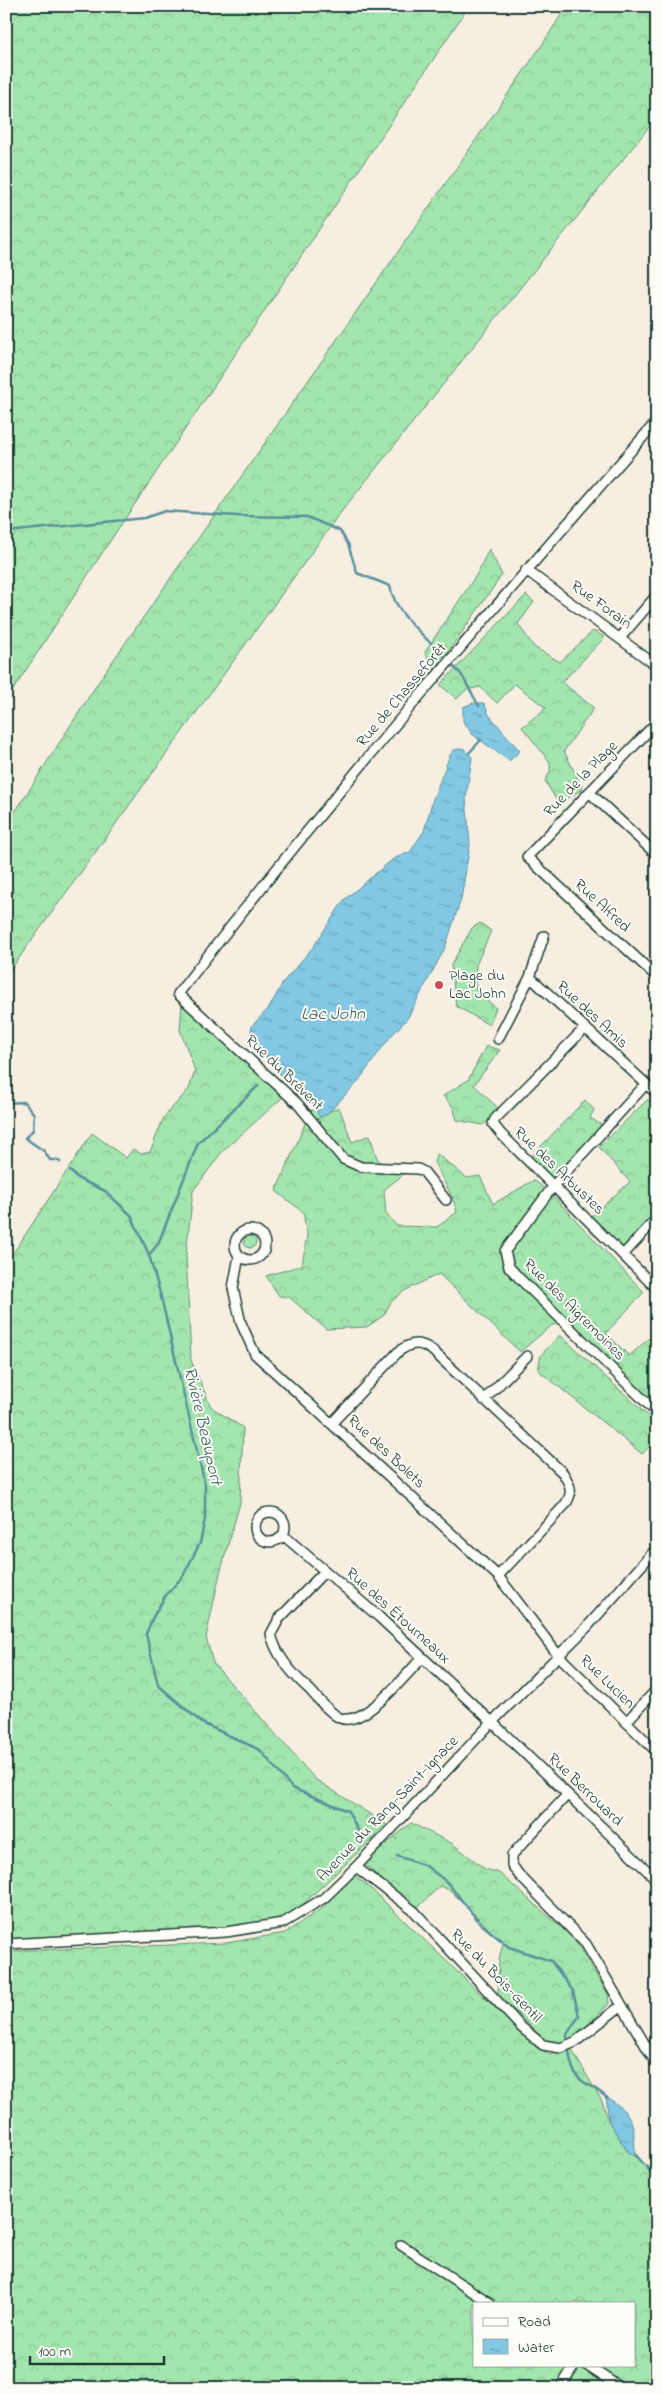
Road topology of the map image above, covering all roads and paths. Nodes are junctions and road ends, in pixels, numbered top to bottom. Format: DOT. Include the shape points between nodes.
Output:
graph roads {
  1 [pos="657,421"];
  2 [pos="526,570"];
  3 [pos="657,595"];
  4 [pos="620,638"];
  5 [pos="657,666"];
  6 [pos="657,722"];
  7 [pos="589,792"];
  8 [pos="657,855"];
  9 [pos="527,857"];
  10 [pos="544,936"];
  11 [pos="530,977"];
  12 [pos="657,977"];
  13 [pos="178,994"];
  14 [pos="584,1029"];
  15 [pos="498,1039"];
  16 [pos="646,1084"];
  17 [pos="657,1094"];
  18 [pos="554,1185"];
  19 [pos="446,1200"];
  20 [pos="657,1218"];
  21 [pos="623,1255"];
  22 [pos="239,1256"];
  23 [pos="657,1289"];
  24 [pos="527,1356"];
  25 [pos="484,1400"];
  26 [pos="657,1413"];
  27 [pos="332,1423"];
  28 [pos="283,1535"];
  29 [pos="657,1548"];
  30 [pos="325,1571"];
  31 [pos="498,1576"];
  32 [pos="558,1655"];
  33 [pos="422,1658"];
  34 [pos="657,1689"];
  35 [pos="492,1722"];
  36 [pos="626,1722"];
  37 [pos="657,1752"];
  38 [pos="567,1794"];
  39 [pos="356,1867"];
  40 [pos="657,1880"];
  41 [pos="6,1944"];
  42 [pos="622,2005"];
  43 [pos="657,2065"];
  44 [pos="401,2245"];
  45 [pos="488,2302"];
  46 [pos="574,2366"];
  47 [pos="588,2366"];
  48 [pos="560,2388"];
  49 [pos="621,2388"];
  1 -- 2 [label="street, Rue de Chasseforêt"];
  2 -- 4 [label="street, Rue Forain"];
  2 -- 13 [label="street, Rue de Chasseforêt" via="250,901"];
  3 -- 4 [label="street"];
  4 -- 5 [label="street, Rue Forain"];
  6 -- 7 [label="street, Rue de la Plage"];
  7 -- 8 [label="street"];
  7 -- 9 [label="street, Rue de la Plage"];
  9 -- 12 [label="street, Rue Alfred"];
  10 -- 11 [label="street"];
  11 -- 14 [label="street, Rue des Amis"];
  11 -- 15 [label="street"];
  13 -- 19 [label="street, Rue du Brévent" via="297,1103 343,1159 361,1166 418,1169"];
  14 -- 16 [label="street, Rue des Amis"];
  14 -- 18 [label="street, Rue des Arbustes" via="493,1124"];
  16 -- 17 [label="street, Rue des Amis"];
  16 -- 18 [label="street, Rue des Aigremoines"];
  18 -- 21 [label="street, Rue des Arbustes"];
  18 -- 26 [label="street, Rue des Aigremoines" via="505,1252 509,1267"];
  20 -- 21 [label="street"];
  21 -- 23 [label="street, Rue des Arbustes"];
  22 -- 27 [label="street, Rue des Bolets" via="233,1288 241,1323 254,1354"];
  24 -- 25 [label="street"];
  25 -- 27 [label="street" via="425,1344 416,1342 398,1352"];
  25 -- 31 [label="street" via="563,1473 572,1490 564,1506"];
  27 -- 31 [label="street, Rue des Bolets"];
  28 -- 30 [label="street, Rue des Étourneaux"];
  29 -- 32 [label="street, Avenue du Rang-Saint-Ignace"];
  30 -- 33 [label="street, Rue des Étourneaux"];
  30 -- 33 [label="street" via="279,1619 271,1634 275,1649 302,1684 338,1717 353,1719 368,1712"];
  31 -- 32 [label="street, Rue des Bolets"];
  32 -- 35 [label="street, Avenue du Rang-Saint-Ignace"];
  32 -- 36 [label="street, Rue Lucien"];
  33 -- 35 [label="street, Rue des Étourneaux"];
  34 -- 36 [label="street"];
  35 -- 38 [label="street, Rue Berrouard"];
  35 -- 39 [label="street, Avenue du Rang-Saint-Ignace"];
  36 -- 37 [label="street, Rue Lucien"];
  38 -- 40 [label="street, Rue Berrouard"];
  38 -- 42 [label="street" via="512,1855 512,1865 586,1944"];
  39 -- 41 [label="street, Avenue du Rang-Saint-Ignace" via="324,1898 283,1923 226,1932"];
  39 -- 42 [label="street, Rue du Bois-Gentil" via="414,1911 521,2027 543,2045 561,2048 575,2042"];
  42 -- 43 [label="street"];
  44 -- 45 [label="street"];
  46 -- 48 [label="street"];
  47 -- 49 [label="street"];
}
